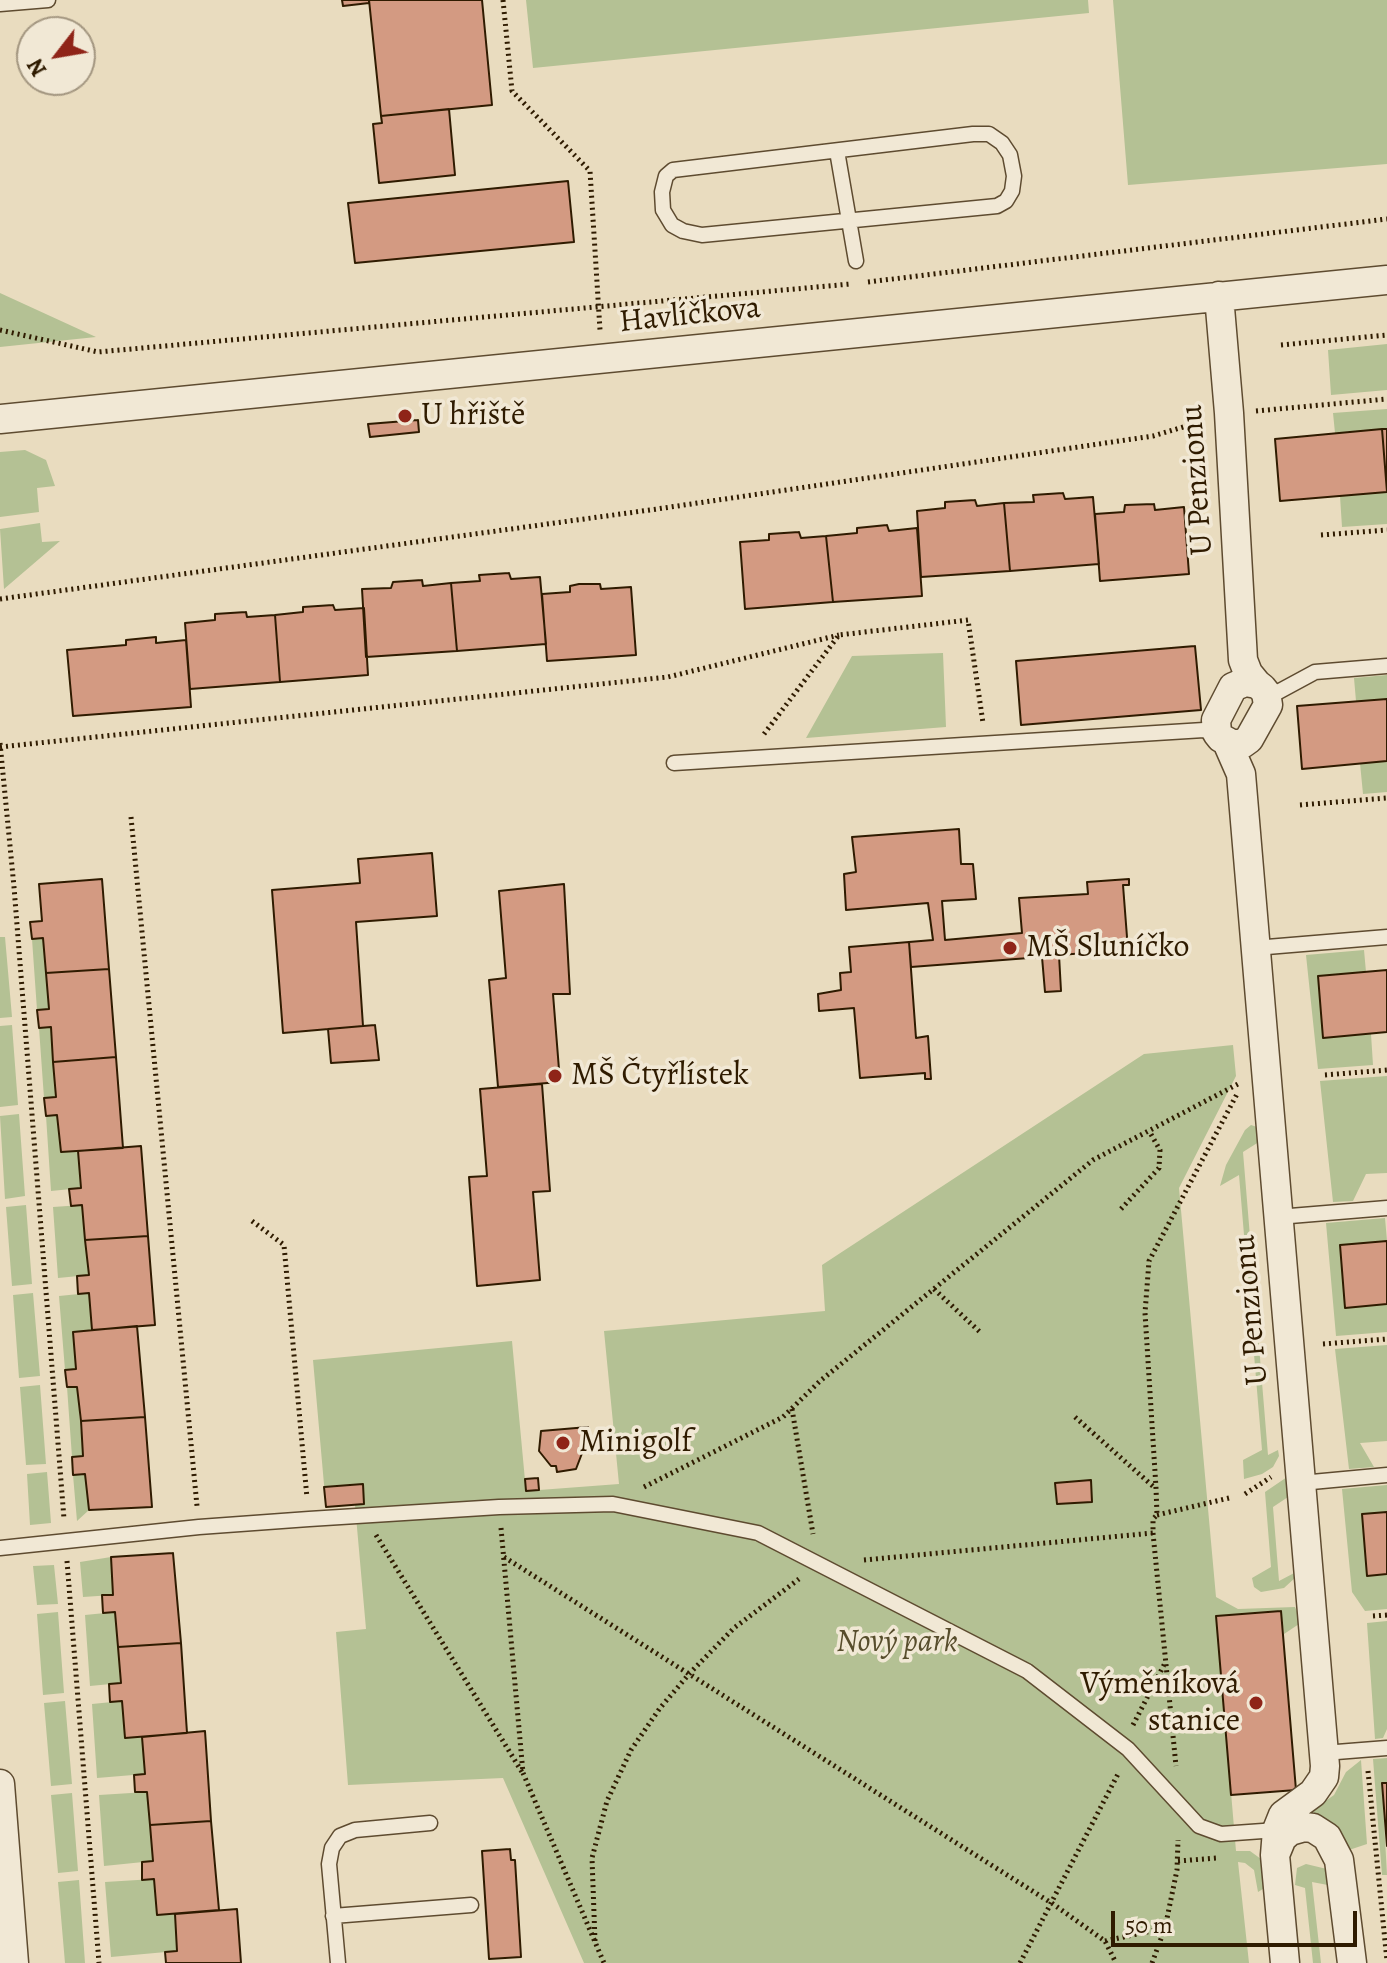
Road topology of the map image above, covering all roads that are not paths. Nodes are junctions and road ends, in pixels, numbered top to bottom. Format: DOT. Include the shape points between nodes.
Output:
graph roads {
  1 [pos="48,0"];
  2 [pos="0,4"];
  3 [pos="837,151"];
  4 [pos="850,221"];
  5 [pos="856,261"];
  6 [pos="1387,280"];
  7 [pos="1219,296"];
  8 [pos="0,419"];
  9 [pos="1387,666"];
  10 [pos="1249,680"];
  11 [pos="1224,740"];
  12 [pos="674,763"];
  13 [pos="1387,937"];
  14 [pos="1255,948"];
  15 [pos="1387,1208"];
  16 [pos="1278,1217"];
  17 [pos="1387,1475"];
  18 [pos="1290,1478"];
  19 [pos="0,1548"];
  20 [pos="1387,1748"];
  21 [pos="1324,1753"];
  22 [pos="0,1784"];
  23 [pos="430,1823"];
  24 [pos="2,1842"];
  25 [pos="1276,1843"];
  26 [pos="471,1905"];
  27 [pos="333,1916"];
  28 [pos="14,1963"];
  29 [pos="338,1963"];
  30 [pos="1285,1963"];
  31 [pos="1352,1963"];
  1 -- 2 [label="lane"];
  3 -- 4 [label="lane"];
  3 -- 4 [label="lane" via="989,134 1010,155 1014,176 1012,191 997,206"];
  3 -- 4 [label="lane" via="673,170 666,176 663,210 672,225 702,235"];
  4 -- 5 [label="lane"];
  6 -- 7 [label="street, Havlíčkova"];
  7 -- 8 [label="street, Havlíčkova"];
  7 -- 10 [label="street, U Penzionu"];
  9 -- 10 [label="lane" via="1315,672 1278,692"];
  10 -- 11 [label="street" via="1216,720"];
  10 -- 11 [label="street, U Penzionu" via="1266,693 1268,705 1242,744"];
  11 -- 12 [label="lane" via="1204,730"];
  11 -- 14 [label="street, U Penzionu" via="1241,774"];
  13 -- 14 [label="lane"];
  14 -- 16 [label="street, U Penzionu"];
  15 -- 16 [label="lane"];
  16 -- 18 [label="street, U Penzionu"];
  17 -- 18 [label="lane"];
  18 -- 21 [label="street, U Penzionu"];
  19 -- 25 [label="lane" via="309,1519 613,1504 758,1533 1027,1671 1128,1749 1199,1826"];
  20 -- 21 [label="lane"];
  21 -- 25 [label="street, U Penzionu" via="1320,1785 1283,1815"];
  22 -- 24 [label="street"];
  23 -- 27 [label="lane" via="340,1836 329,1864"];
  24 -- 28 [label="street"];
  25 -- 30 [label="street"];
  25 -- 31 [label="street" via="1297,1828 1313,1828 1332,1843 1339,1860"];
  26 -- 27 [label="lane"];
  27 -- 29 [label="lane"];
}
